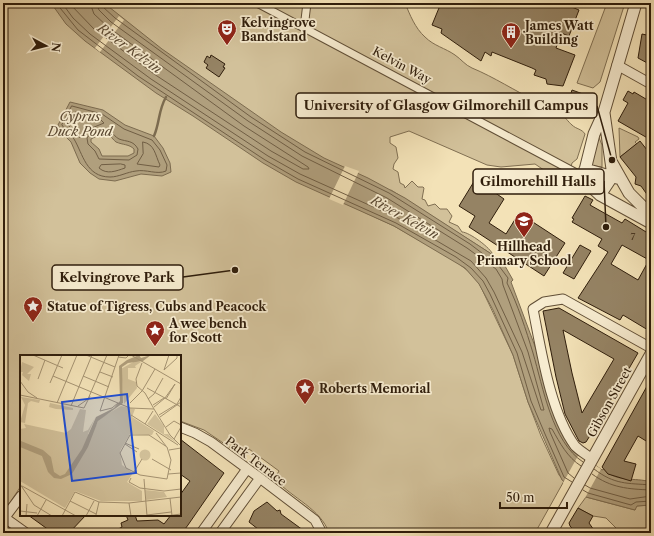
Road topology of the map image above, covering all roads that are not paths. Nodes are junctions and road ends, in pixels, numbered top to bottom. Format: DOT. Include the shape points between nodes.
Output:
graph roads {
  1 [pos="257,3"];
  2 [pos="307,3"];
  3 [pos="636,3"];
  4 [pos="267,6"];
  5 [pos="304,28"];
  6 [pos="617,65"];
  7 [pos="651,84"];
  8 [pos="604,112"];
  9 [pos="584,173"];
  10 [pos="616,177"];
  11 [pos="600,195"];
  12 [pos="651,215"];
  13 [pos="651,223"];
  14 [pos="651,348"];
  15 [pos="651,354"];
  16 [pos="181,427"];
  17 [pos="591,460"];
  18 [pos="248,469"];
  19 [pos="260,478"];
  20 [pos="20,497"];
  21 [pos="4,519"];
  22 [pos="26,533"];
  23 [pos="201,533"];
  24 [pos="220,533"];
  25 [pos="322,533"];
  26 [pos="550,533"];
  1 -- 4 [label="street, Kelvin Way"];
  2 -- 5 [label="street"];
  3 -- 6 [label="street"];
  4 -- 5 [label="street, Kelvin Way"];
  5 -- 9 [label="street, Kelvin Way" via="557,162"];
  6 -- 7 [label="street"];
  6 -- 8 [label="street"];
  8 -- 9 [label="street" via="594,134"];
  8 -- 10 [label="street" via="606,137"];
  9 -- 10 [label="street, Kelvin Way"];
  9 -- 11 [label="street" via="591,188"];
  10 -- 11 [label="street"];
  10 -- 12 [label="street"];
  11 -- 13 [label="street"];
  14 -- 17 [label="street" via="563,299 538,305 534,309 551,389 560,416 576,446"];
  15 -- 17 [label="street, Gibson Street"];
  16 -- 18 [label="street, Park Terrace" via="201,436"];
  17 -- 26 [label="street, Gibson Street"];
  18 -- 19 [label="street, Park Terrace"];
  18 -- 23 [label="street"];
  19 -- 24 [label="street"];
  19 -- 25 [label="street, Park Terrace" via="315,520"];
  20 -- 21 [label="street"];
  21 -- 22 [label="street"];
}
